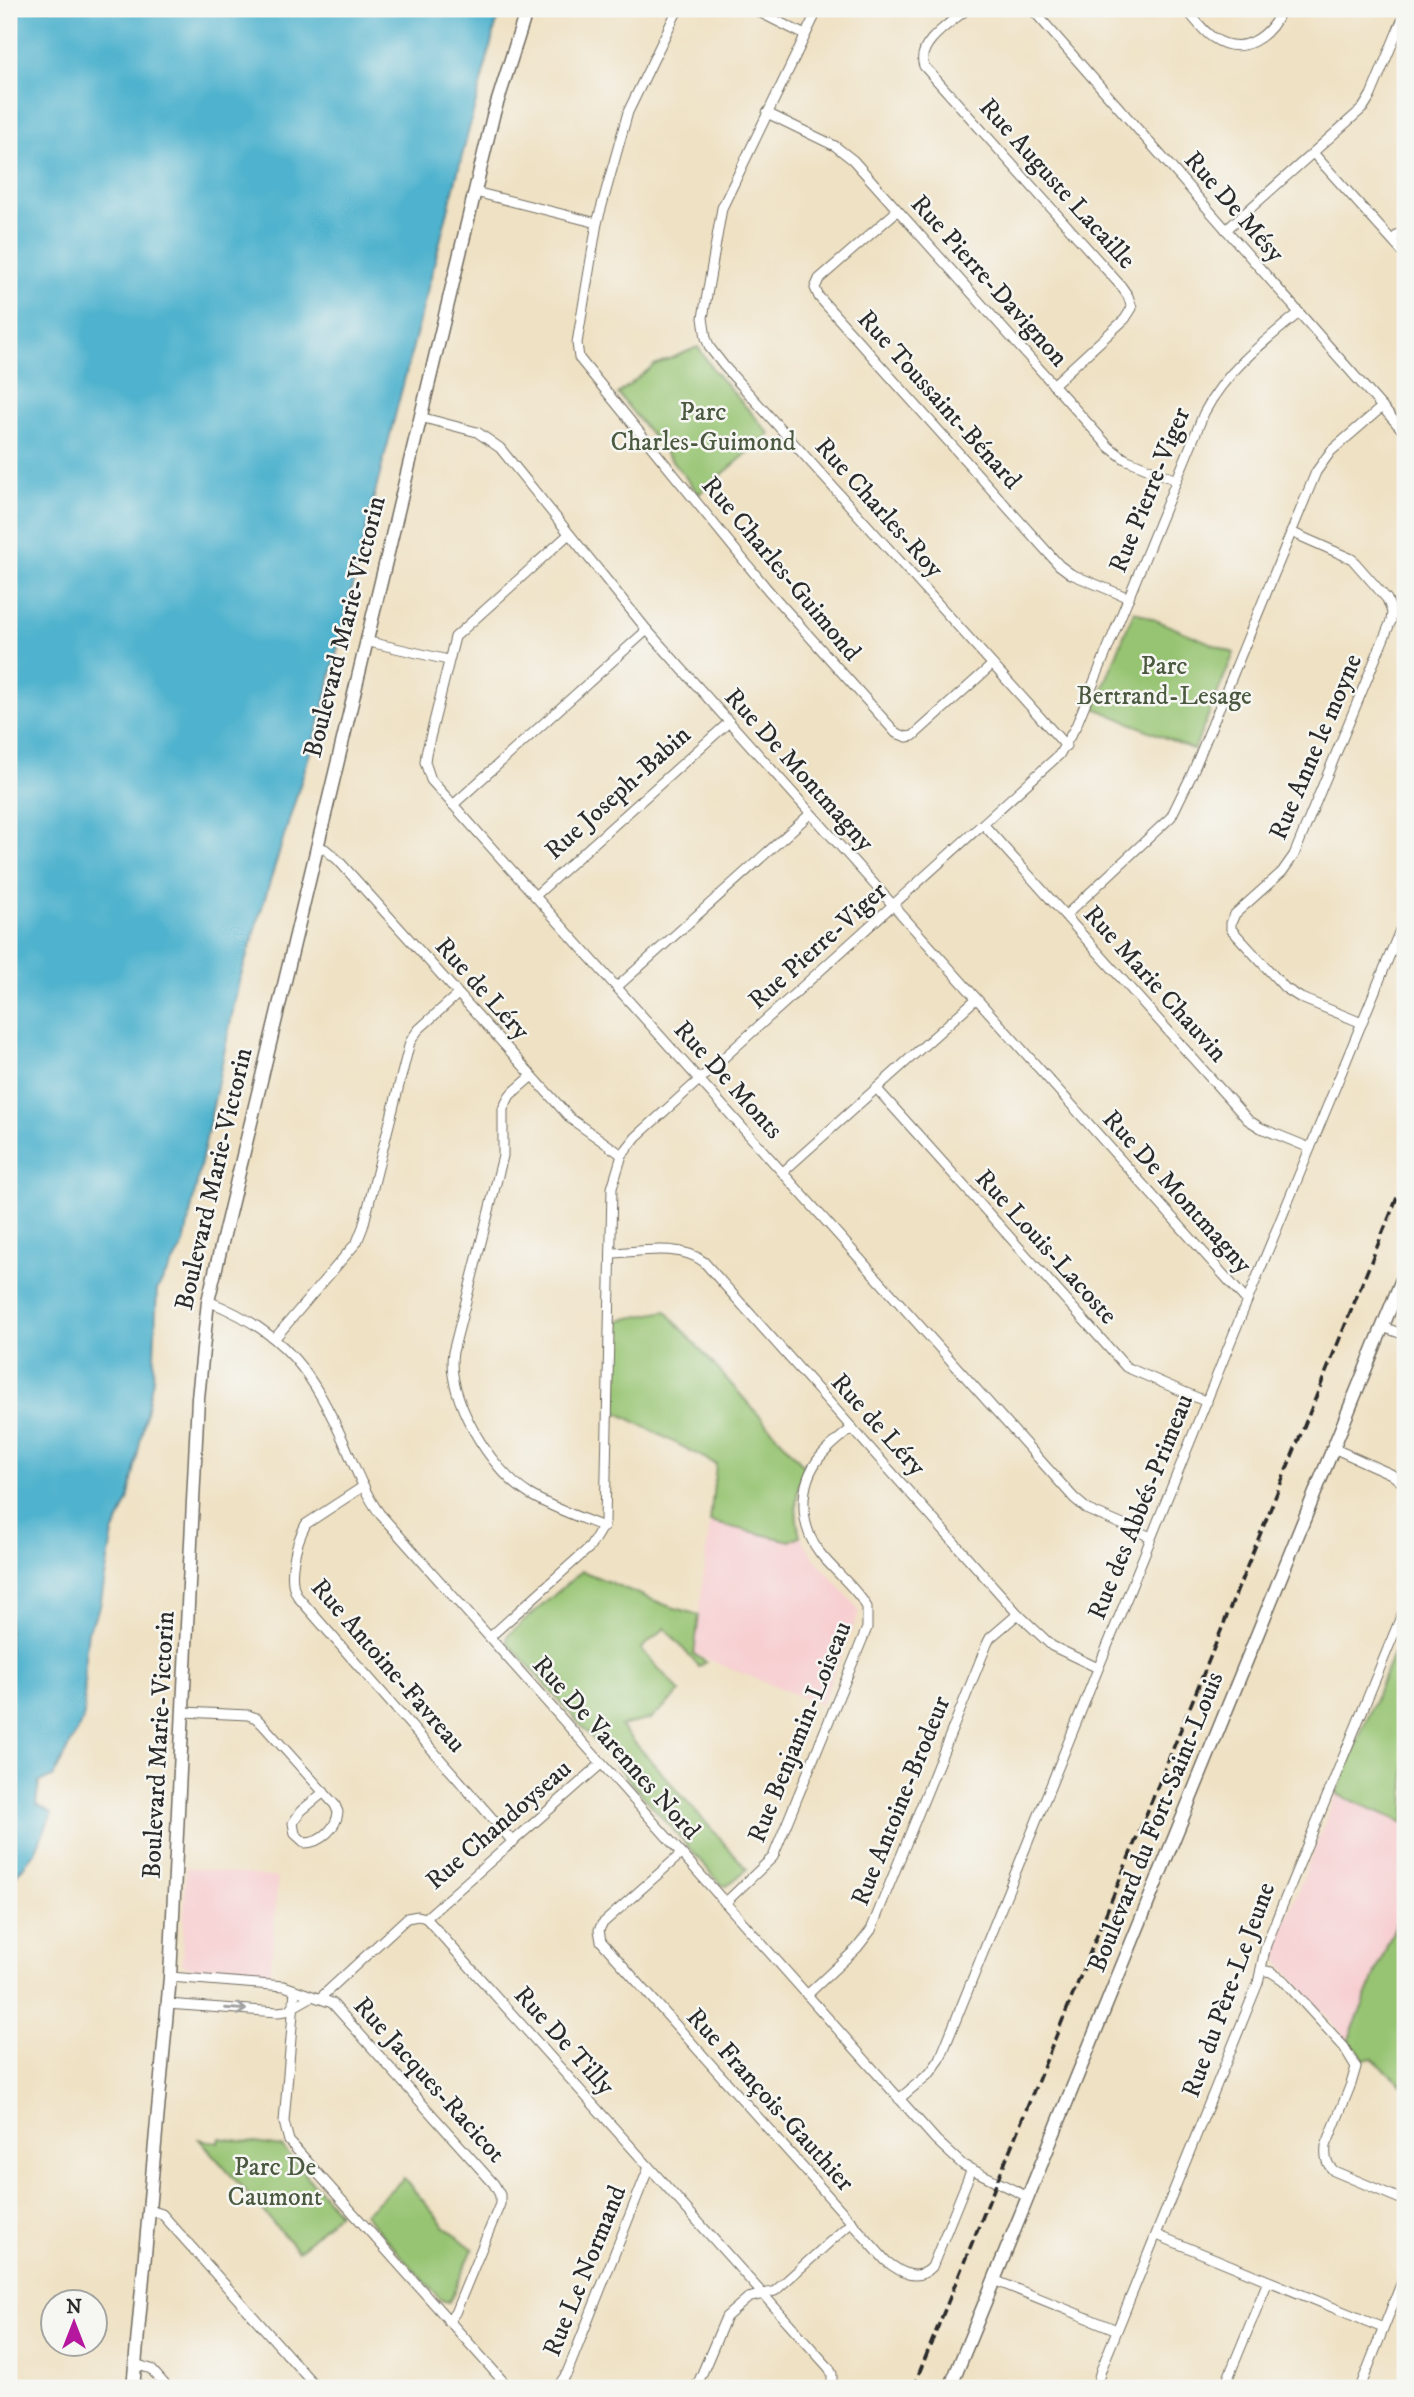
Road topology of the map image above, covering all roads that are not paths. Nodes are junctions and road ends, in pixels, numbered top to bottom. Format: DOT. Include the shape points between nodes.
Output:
graph roads {
  1 [pos="527,9"];
  2 [pos="678,9"];
  3 [pos="753,9"];
  4 [pos="818,9"];
  5 [pos="967,9"];
  6 [pos="1032,9"];
  7 [pos="1186,9"];
  8 [pos="1282,9"];
  9 [pos="1405,13"];
  10 [pos="805,35"];
  11 [pos="1401,39"];
  12 [pos="767,113"];
  13 [pos="1314,154"];
  14 [pos="475,192"];
  15 [pos="897,211"];
  16 [pos="597,223"];
  17 [pos="1405,229"];
  18 [pos="1226,230"];
  19 [pos="1392,240"];
  20 [pos="1405,255"];
  21 [pos="1299,313"];
  22 [pos="1053,384"];
  23 [pos="1382,407"];
  24 [pos="420,417"];
  25 [pos="1405,433"];
  26 [pos="1176,480"];
  27 [pos="1291,532"];
  28 [pos="569,534"];
  29 [pos="1129,598"];
  30 [pos="647,630"];
  31 [pos="365,641"];
  32 [pos="448,660"];
  33 [pos="992,665"];
  34 [pos="728,723"];
  35 [pos="1066,746"];
  36 [pos="453,805"];
  37 [pos="810,814"];
  38 [pos="984,825"];
  39 [pos="316,846"];
  40 [pos="535,895"];
  41 [pos="893,907"];
  42 [pos="1066,915"];
  43 [pos="1405,918"];
  44 [pos="617,987"];
  45 [pos="458,994"];
  46 [pos="976,999"];
  47 [pos="1363,1023"];
  48 [pos="531,1076"];
  49 [pos="700,1081"];
  50 [pos="877,1089"];
  51 [pos="1310,1148"];
  52 [pos="622,1154"];
  53 [pos="783,1172"];
  54 [pos="611,1253"];
  55 [pos="1405,1272"];
  56 [pos="208,1301"];
  57 [pos="1247,1301"];
  58 [pos="1383,1326"];
  59 [pos="1405,1335"];
  60 [pos="275,1338"];
  61 [pos="1206,1402"];
  62 [pos="852,1427"];
  63 [pos="1333,1448"];
  64 [pos="1405,1485"];
  65 [pos="364,1486"];
  66 [pos="604,1527"];
  67 [pos="1151,1538"];
  68 [pos="1405,1608"];
  69 [pos="1018,1614"];
  70 [pos="490,1637"];
  71 [pos="1098,1668"];
  72 [pos="184,1712"];
  73 [pos="601,1764"];
  74 [pos="324,1792"];
  75 [pos="513,1842"];
  76 [pos="681,1854"];
  77 [pos="725,1903"];
  78 [pos="426,1918"];
  79 [pos="1261,1970"];
  80 [pos="170,1977"];
  81 [pos="295,1990"];
  82 [pos="807,1995"];
  83 [pos="316,1997"];
  84 [pos="167,2004"];
  85 [pos="294,2007"];
  86 [pos="899,2099"];
  87 [pos="649,2167"];
  88 [pos="971,2171"];
  89 [pos="1028,2197"];
  90 [pos="1405,2201"];
  91 [pos="150,2210"];
  92 [pos="852,2222"];
  93 [pos="1157,2235"];
  94 [pos="1405,2274"];
  95 [pos="994,2280"];
  96 [pos="1268,2281"];
  97 [pos="763,2295"];
  98 [pos="448,2321"];
  99 [pos="1383,2328"];
  100 [pos="1117,2330"];
  101 [pos="135,2364"];
  102 [pos="133,2388"];
  103 [pos="169,2388"];
  104 [pos="317,2388"];
  105 [pos="509,2388"];
  106 [pos="557,2388"];
  107 [pos="696,2388"];
  108 [pos="832,2388"];
  109 [pos="950,2388"];
  110 [pos="1096,2388"];
  111 [pos="1224,2388"];
  112 [pos="1360,2388"];
  1 -- 14 [label="street, Boulevard Marie-Victorin"];
  2 -- 16 [label="street, Rue Charles-Guimond" via="628,112"];
  3 -- 10 [label="street"];
  4 -- 10 [label="street, Rue Charles-Roy"];
  5 -- 22 [label="street, Rue Auguste Lacaille" via="925,46 924,66 1131,301 1125,319"];
  6 -- 18 [label="street, Rue De Mésy"];
  7 -- 8 [label="street" via="1216,39 1242,45 1269,32"];
  9 -- 11 [label="street"];
  10 -- 12 [label="street, Rue Charles-Roy"];
  11 -- 13 [label="street" via="1367,103"];
  12 -- 15 [label="street, Rue Pierre-Davignon" via="845,154"];
  12 -- 33 [label="street, Rue Charles-Roy" via="722,208 704,306 709,348"];
  13 -- 18 [label="street"];
  13 -- 19 [label="street"];
  14 -- 16 [label="street"];
  14 -- 24 [label="street, Boulevard Marie-Victorin"];
  15 -- 22 [label="street, Rue Pierre-Davignon"];
  15 -- 29 [label="street, Rue Toussaint-Bénard" via="819,279 816,293 1059,565"];
  16 -- 33 [label="street, Rue Charles-Guimond" via="577,343 579,358 793,619 901,736 919,732"];
  17 -- 19 [label="street"];
  18 -- 21 [label="street, Rue De Mésy"];
  19 -- 20 [label="street"];
  21 -- 23 [label="street, Rue De Mésy"];
  21 -- 26 [label="street, Rue Pierre-Viger" via="1221,384"];
  22 -- 26 [label="street, Rue Pierre-Davignon" via="1117,454"];
  23 -- 25 [label="street, Rue De Mésy"];
  23 -- 27 [label="street" via="1322,461"];
  24 -- 28 [label="street, Rue De Montmagny" via="468,429 493,442"];
  24 -- 31 [label="street, Boulevard Marie-Victorin"];
  26 -- 29 [label="street, Rue Pierre-Viger"];
  27 -- 42 [label="street" via="1176,808"];
  27 -- 47 [label="street, Rue Anne le moyne" via="1352,559 1387,599 1391,621 1294,855 1282,872 1235,914 1231,929 1285,988"];
  28 -- 30 [label="street, Rue De Montmagny"];
  28 -- 32 [label="street, Rue De Monts" via="458,632"];
  29 -- 35 [label="street, Rue Pierre-Viger"];
  30 -- 34 [label="street, Rue De Montmagny"];
  30 -- 36 [label="street"];
  31 -- 32 [label="street"];
  31 -- 39 [label="street, Boulevard Marie-Victorin"];
  32 -- 36 [label="street, Rue De Monts" via="425,762 431,780"];
  33 -- 35 [label="street, Rue Charles-Roy"];
  34 -- 37 [label="street, Rue De Montmagny"];
  34 -- 40 [label="street, Rue Joseph-Babin"];
  35 -- 38 [label="street, Rue Pierre-Viger"];
  36 -- 40 [label="street, Rue De Monts"];
  37 -- 41 [label="street, Rue De Montmagny"];
  37 -- 44 [label="street"];
  38 -- 41 [label="street, Rue Pierre-Viger"];
  38 -- 42 [label="street, Rue Marie Chauvin"];
  39 -- 45 [label="street, Rue de Léry" via="338,860"];
  39 -- 56 [label="street, Boulevard Marie-Victorin"];
  40 -- 44 [label="street, Rue De Monts"];
  41 -- 46 [label="street, Rue De Montmagny"];
  41 -- 49 [label="street, Rue Pierre-Viger"];
  42 -- 51 [label="street, Rue Marie Chauvin" via="1248,1120"];
  43 -- 47 [label="street, Rue des Abbés-Primeau"];
  44 -- 49 [label="street, Rue De Monts"];
  45 -- 48 [label="street, Rue de Léry"];
  45 -- 60 [label="street" via="410,1042 357,1242"];
  46 -- 50 [label="street"];
  46 -- 57 [label="street, Rue De Montmagny"];
  47 -- 51 [label="street, Rue des Abbés-Primeau"];
  48 -- 52 [label="street, Rue de Léry" via="577,1125"];
  48 -- 66 [label="street" via="503,1108 503,1156 453,1352 452,1377 482,1444 509,1478 540,1500"];
  49 -- 52 [label="street, Rue Pierre-Viger"];
  49 -- 53 [label="street, Rue De Monts"];
  50 -- 53 [label="street"];
  50 -- 61 [label="street, Rue Louis-Lacoste" via="1126,1367"];
  51 -- 57 [label="street, Rue des Abbés-Primeau"];
  52 -- 54 [label="street, Rue Pierre-Viger" via="612,1188"];
  53 -- 67 [label="street, Rue De Monts" via="1074,1498 1097,1515"];
  54 -- 62 [label="street, Rue de Léry" via="678,1251 699,1257"];
  54 -- 66 [label="street, Rue Pierre-Viger"];
  55 -- 58 [label="street, Boulevard du Fort-Saint-Louis"];
  56 -- 60 [label="street, Rue De Varennes Nord"];
  56 -- 72 [label="street, Boulevard Marie-Victorin" via="198,1398"];
  57 -- 61 [label="street, Rue des Abbés-Primeau"];
  58 -- 59 [label="street"];
  58 -- 63 [label="street, Boulevard du Fort-Saint-Louis"];
  60 -- 65 [label="street, Rue De Varennes Nord" via="318,1390"];
  61 -- 67 [label="street, Rue des Abbés-Primeau"];
  62 -- 69 [label="street, Rue de Léry"];
  62 -- 77 [label="street, Rue Benjamin-Loiseau" via="812,1469 804,1511 814,1544 867,1607 867,1628 773,1857"];
  63 -- 64 [label="street"];
  63 -- 89 [label="street, Boulevard du Fort-Saint-Louis"];
  65 -- 70 [label="street, Rue De Varennes Nord" via="380,1514"];
  65 -- 75 [label="street, Rue Antoine-Favreau" via="306,1524 293,1589"];
  66 -- 70 [label="street" via="590,1547"];
  67 -- 71 [label="street, Rue des Abbés-Primeau"];
  68 -- 79 [label="street, Rue du Père-Le Jeune" via="1266,1945"];
  69 -- 71 [label="street, Rue de Léry" via="1052,1646"];
  69 -- 82 [label="street, Rue Antoine-Brodeur" via="987,1644 868,1936"];
  70 -- 73 [label="street, Rue De Varennes Nord"];
  71 -- 86 [label="street, Rue des Abbés-Primeau" via="940,2059"];
  72 -- 74 [label="street" via="256,1718"];
  72 -- 80 [label="street, Boulevard Marie-Victorin"];
  73 -- 75 [label="street, Rue Chandoyseau"];
  73 -- 76 [label="street, Rue De Varennes Nord"];
  74 -- 74 [label="street" via="335,1805 338,1818 317,1841 305,1843 295,1834 293,1822"];
  75 -- 78 [label="street, Rue Chandoyseau"];
  76 -- 77 [label="street, Rue De Varennes Nord"];
  76 -- 92 [label="street, Rue François-Gauthier" via="602,1924 601,1941"];
  77 -- 82 [label="street, Rue De Varennes Nord"];
  78 -- 83 [label="street" via="407,1918"];
  78 -- 87 [label="street, Rue De Tilly"];
  79 -- 90 [label="street" via="1283,1980 1345,2047 1356,2067 1326,2147 1329,2166"];
  79 -- 93 [label="street, Rue du Père-Le Jeune"];
  80 -- 81 [label="street, Rue Jacques-Racicot"];
  80 -- 84 [label="street, Boulevard Marie-Victorin"];
  81 -- 83 [label="street, Rue Jacques-Racicot"];
  81 -- 85 [label="street"];
  82 -- 86 [label="street, Rue De Varennes Nord"];
  83 -- 85 [label="street, Rue Jacques-Racicot"];
  83 -- 98 [label="street, Rue Jacques-Racicot" via="332,2003 498,2189 500,2204"];
  84 -- 85 [label="street, Rue Jacques-Racicot, one-way" via="278,2012"];
  84 -- 91 [label="street, Boulevard Marie-Victorin"];
  85 -- 98 [label="street" via="284,2122 289,2141"];
  86 -- 88 [label="street, Rue De Varennes Nord"];
  87 -- 97 [label="street, Rue De Tilly"];
  87 -- 106 [label="street, Rue Le Normand"];
  88 -- 89 [label="street, Rue De Varennes Nord"];
  88 -- 92 [label="street, Rue François-Gauthier" via="927,2273 913,2276 895,2269"];
  89 -- 95 [label="street, Boulevard du Fort-Saint-Louis"];
  91 -- 101 [label="street, Boulevard Marie-Victorin"];
  91 -- 104 [label="street" via="163,2214"];
  92 -- 97 [label="street" via="775,2291"];
  93 -- 96 [label="street"];
  93 -- 100 [label="street, Rue du Père-Le Jeune"];
  94 -- 99 [label="street"];
  95 -- 100 [label="street"];
  95 -- 109 [label="street, Boulevard du Fort-Saint-Louis"];
  96 -- 99 [label="street"];
  96 -- 111 [label="street"];
  97 -- 107 [label="street" via="747,2298 726,2318"];
  97 -- 108 [label="street" via="828,2368"];
  98 -- 105 [label="street"];
  99 -- 112 [label="street"];
  100 -- 110 [label="street, Rue du Père-Le Jeune"];
  101 -- 102 [label="street, Boulevard Marie-Victorin"];
  101 -- 103 [label="street" via="150,2369"];
}
